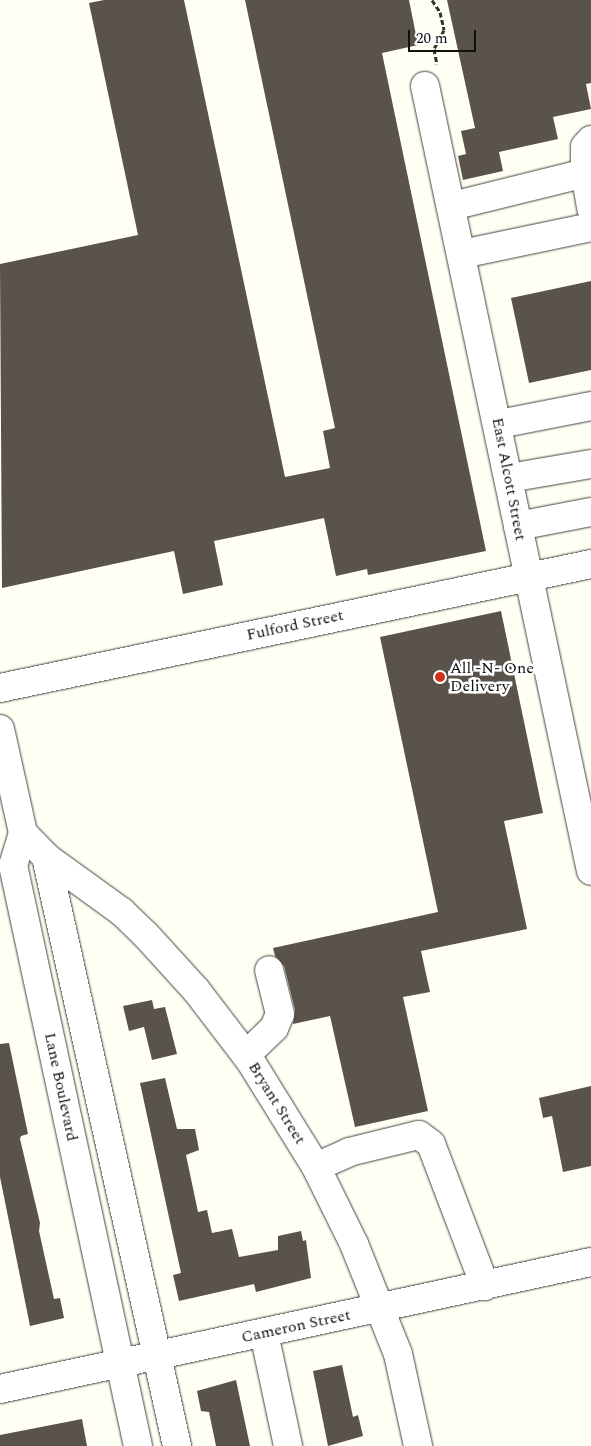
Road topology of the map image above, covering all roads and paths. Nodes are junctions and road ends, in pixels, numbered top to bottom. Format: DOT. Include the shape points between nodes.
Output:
graph roads {
  1 [pos="432,0"];
  2 [pos="432,80"];
  3 [pos="591,140"];
  4 [pos="585,173"];
  5 [pos="452,206"];
  6 [pos="591,208"];
  7 [pos="591,227"];
  8 [pos="462,254"];
  9 [pos="591,406"];
  10 [pos="499,424"];
  11 [pos="591,464"];
  12 [pos="509,478"];
  13 [pos="591,512"];
  14 [pos="518,526"];
  15 [pos="591,564"];
  16 [pos="529,578"];
  17 [pos="0,688"];
  18 [pos="0,729"];
  19 [pos="22,833"];
  20 [pos="46,857"];
  21 [pos="591,871"];
  22 [pos="269,970"];
  23 [pos="246,1055"];
  24 [pos="316,1167"];
  25 [pos="591,1262"];
  26 [pos="485,1286"];
  27 [pos="379,1309"];
  28 [pos="264,1333"];
  29 [pos="158,1357"];
  30 [pos="121,1363"];
  31 [pos="0,1389"];
  32 [pos="138,1446"];
  33 [pos="177,1446"];
  34 [pos="288,1446"];
  35 [pos="418,1446"];
  1 -- 2 [label="path" via="440,12 444,30 434,49"];
  2 -- 5 [label="street, East Alcott Street"];
  3 -- 4 [label="street" via="586,147"];
  4 -- 5 [label="street"];
  4 -- 6 [label="street"];
  5 -- 8 [label="street, East Alcott Street"];
  7 -- 8 [label="street"];
  8 -- 10 [label="street, East Alcott Street"];
  9 -- 10 [label="street"];
  10 -- 12 [label="street, East Alcott Street"];
  11 -- 12 [label="street"];
  12 -- 14 [label="street, East Alcott Street"];
  13 -- 14 [label="street"];
  14 -- 16 [label="street, East Alcott Street"];
  15 -- 16 [label="street, Fulford Street"];
  16 -- 17 [label="street, Fulford Street"];
  16 -- 21 [label="street, East Alcott Street"];
  18 -- 19 [label="street, Lane Boulevard"];
  19 -- 20 [label="street, Bryant Street"];
  19 -- 30 [label="street, Lane Boulevard" via="12,865"];
  20 -- 23 [label="street, Bryant Street" via="122,912 145,934 196,990"];
  20 -- 29 [label="street"];
  22 -- 23 [label="street" via="280,1014 274,1028"];
  23 -- 24 [label="street, Bryant Street"];
  24 -- 26 [label="street" via="349,1152 419,1134 431,1144"];
  24 -- 27 [label="street, Bryant Street" via="354,1244"];
  25 -- 26 [label="street, Cameron Street"];
  26 -- 27 [label="street, Cameron Street"];
  27 -- 28 [label="street, Cameron Street"];
  27 -- 35 [label="street, Bryant Street" via="398,1354"];
  28 -- 29 [label="street, Cameron Street"];
  28 -- 34 [label="street"];
  29 -- 30 [label="street, Cameron Street"];
  29 -- 33 [label="street"];
  30 -- 31 [label="street, Cameron Street"];
  30 -- 32 [label="street, Lane Boulevard"];
}
